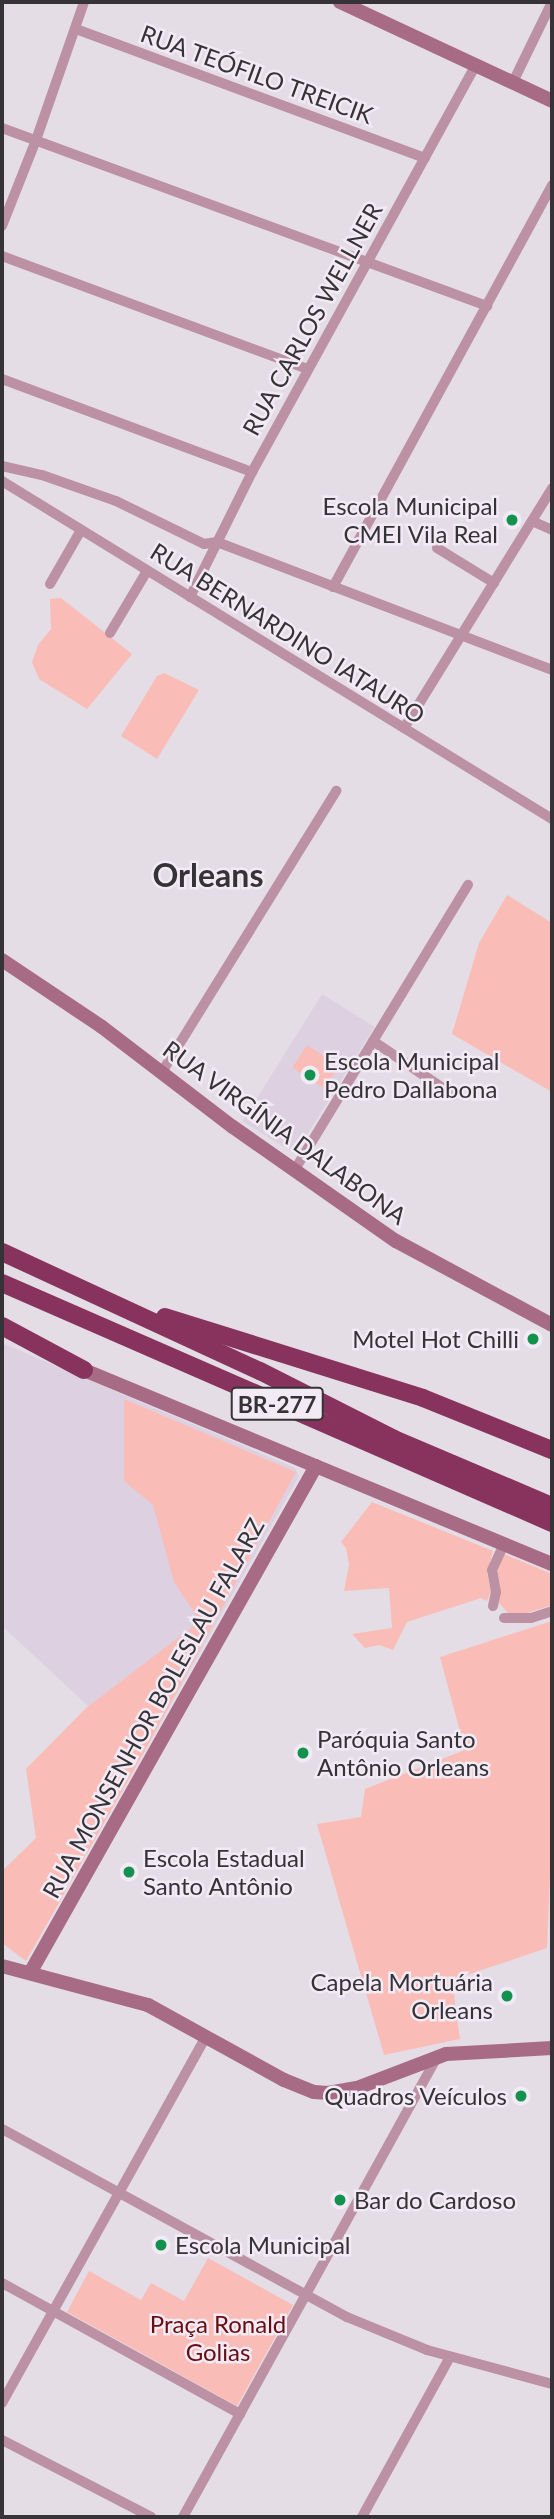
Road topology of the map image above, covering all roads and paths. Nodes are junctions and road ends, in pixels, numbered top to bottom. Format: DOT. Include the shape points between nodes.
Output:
graph roads {
  1 [pos="84,2"];
  2 [pos="340,2"];
  3 [pos="552,2"];
  4 [pos="76,29"];
  5 [pos="477,64"];
  6 [pos="513,82"];
  7 [pos="552,101"];
  8 [pos="2,128"];
  9 [pos="36,140"];
  10 [pos="425,158"];
  11 [pos="552,185"];
  12 [pos="2,226"];
  13 [pos="2,256"];
  14 [pos="367,262"];
  15 [pos="486,306"];
  16 [pos="308,369"];
  17 [pos="2,379"];
  18 [pos="2,466"];
  19 [pos="252,472"];
  20 [pos="2,481"];
  21 [pos="552,488"];
  22 [pos="532,521"];
  23 [pos="81,530"];
  24 [pos="552,530"];
  25 [pos="217,542"];
  26 [pos="437,548"];
  27 [pos="147,571"];
  28 [pos="494,583"];
  29 [pos="50,584"];
  30 [pos="333,587"];
  31 [pos="190,597"];
  32 [pos="110,633"];
  33 [pos="462,635"];
  34 [pos="552,670"];
  35 [pos="404,728"];
  36 [pos="336,791"];
  37 [pos="552,819"];
  38 [pos="468,885"];
  39 [pos="2,960"];
  40 [pos="373,1041"];
  41 [pos="162,1072"];
  42 [pos="453,1095"];
  43 [pos="294,1171"];
  44 [pos="2,1252"];
  45 [pos="2,1283"];
  46 [pos="96,1295"];
  47 [pos="552,1325"];
  48 [pos="2,1326"];
  49 [pos="84,1370"];
  50 [pos="552,1450"];
  51 [pos="316,1465"];
  52 [pos="552,1506"];
  53 [pos="552,1522"];
  54 [pos="504,1544"];
  55 [pos="552,1564"];
  56 [pos="493,1606"];
  57 [pos="552,1611"];
  58 [pos="504,1618"];
  59 [pos="2,1965"];
  60 [pos="30,1973"];
  61 [pos="206,2036"];
  62 [pos="552,2048"];
  63 [pos="437,2057"];
  64 [pos="2,2129"];
  65 [pos="118,2193"];
  66 [pos="2,2283"];
  67 [pos="305,2296"];
  68 [pos="53,2311"];
  69 [pos="450,2357"];
  70 [pos="552,2384"];
  71 [pos="2,2403"];
  72 [pos="240,2414"];
  73 [pos="2,2440"];
  74 [pos="151,2517"];
  75 [pos="183,2517"];
  76 [pos="362,2517"];
  1 -- 4 [label="street"];
  2 -- 5 [label="street"];
  3 -- 6 [label="street"];
  4 -- 9 [label="street"];
  4 -- 10 [label="street, RUA TEÓFILO TREICIK"];
  5 -- 6 [label="street"];
  5 -- 10 [label="street, RUA CARLOS WELLNER"];
  6 -- 7 [label="street"];
  8 -- 9 [label="street"];
  9 -- 12 [label="street"];
  9 -- 14 [label="street"];
  10 -- 14 [label="street, RUA CARLOS WELLNER"];
  11 -- 15 [label="street"];
  13 -- 16 [label="street"];
  14 -- 15 [label="street"];
  14 -- 16 [label="street, RUA CARLOS WELLNER"];
  15 -- 30 [label="street"];
  16 -- 19 [label="street, RUA CARLOS WELLNER"];
  17 -- 19 [label="street"];
  18 -- 25 [label="street" via="116,501 204,544"];
  19 -- 25 [label="street, RUA CARLOS WELLNER"];
  20 -- 23 [label="street, RUA BERNARDINO IATAURO"];
  21 -- 22 [label="street"];
  22 -- 24 [label="street"];
  22 -- 28 [label="street"];
  23 -- 27 [label="street, RUA BERNARDINO IATAURO"];
  23 -- 29 [label="street"];
  25 -- 30 [label="street"];
  25 -- 31 [label="street, RUA CARLOS WELLNER"];
  26 -- 28 [label="street"];
  27 -- 31 [label="street, RUA BERNARDINO IATAURO"];
  27 -- 32 [label="street"];
  28 -- 33 [label="street"];
  30 -- 33 [label="street"];
  31 -- 35 [label="street, RUA BERNARDINO IATAURO"];
  33 -- 34 [label="street"];
  33 -- 35 [label="street"];
  35 -- 37 [label="street, RUA BERNARDINO IATAURO"];
  36 -- 41 [label="street"];
  38 -- 40 [label="street"];
  39 -- 41 [label="street, RUA VIRGÍNIA DALABONA"];
  40 -- 42 [label="street"];
  40 -- 43 [label="street"];
  41 -- 43 [label="street, RUA VIRGÍNIA DALABONA"];
  43 -- 47 [label="street, RUA VIRGÍNIA DALABONA" via="405,1247"];
  44 -- 46 [label="highway, BR-277"];
  45 -- 53 [label="highway, BR-277"];
  46 -- 50 [label="highway" via="413,1395"];
  46 -- 52 [label="highway, BR-277" via="406,1444"];
  48 -- 49 [label="highway"];
  49 -- 51 [label="street"];
  51 -- 54 [label="street"];
  51 -- 60 [label="street, RUA MONSENHOR BOLESLAU FALARZ"];
  54 -- 55 [label="street"];
  54 -- 56 [label="street" via="492,1570"];
  57 -- 58 [label="street" via="531,1618"];
  59 -- 60 [label="street"];
  60 -- 61 [label="street" via="148,2005"];
  61 -- 63 [label="street" via="314,2092 357,2088"];
  61 -- 65 [label="street"];
  62 -- 63 [label="street"];
  63 -- 67 [label="street"];
  64 -- 65 [label="street"];
  65 -- 67 [label="street"];
  65 -- 68 [label="street"];
  66 -- 68 [label="street"];
  67 -- 69 [label="street" via="382,2333"];
  67 -- 72 [label="street"];
  68 -- 71 [label="street"];
  68 -- 72 [label="street"];
  69 -- 70 [label="street"];
  69 -- 76 [label="street"];
  72 -- 75 [label="street"];
  73 -- 74 [label="street"];
}
